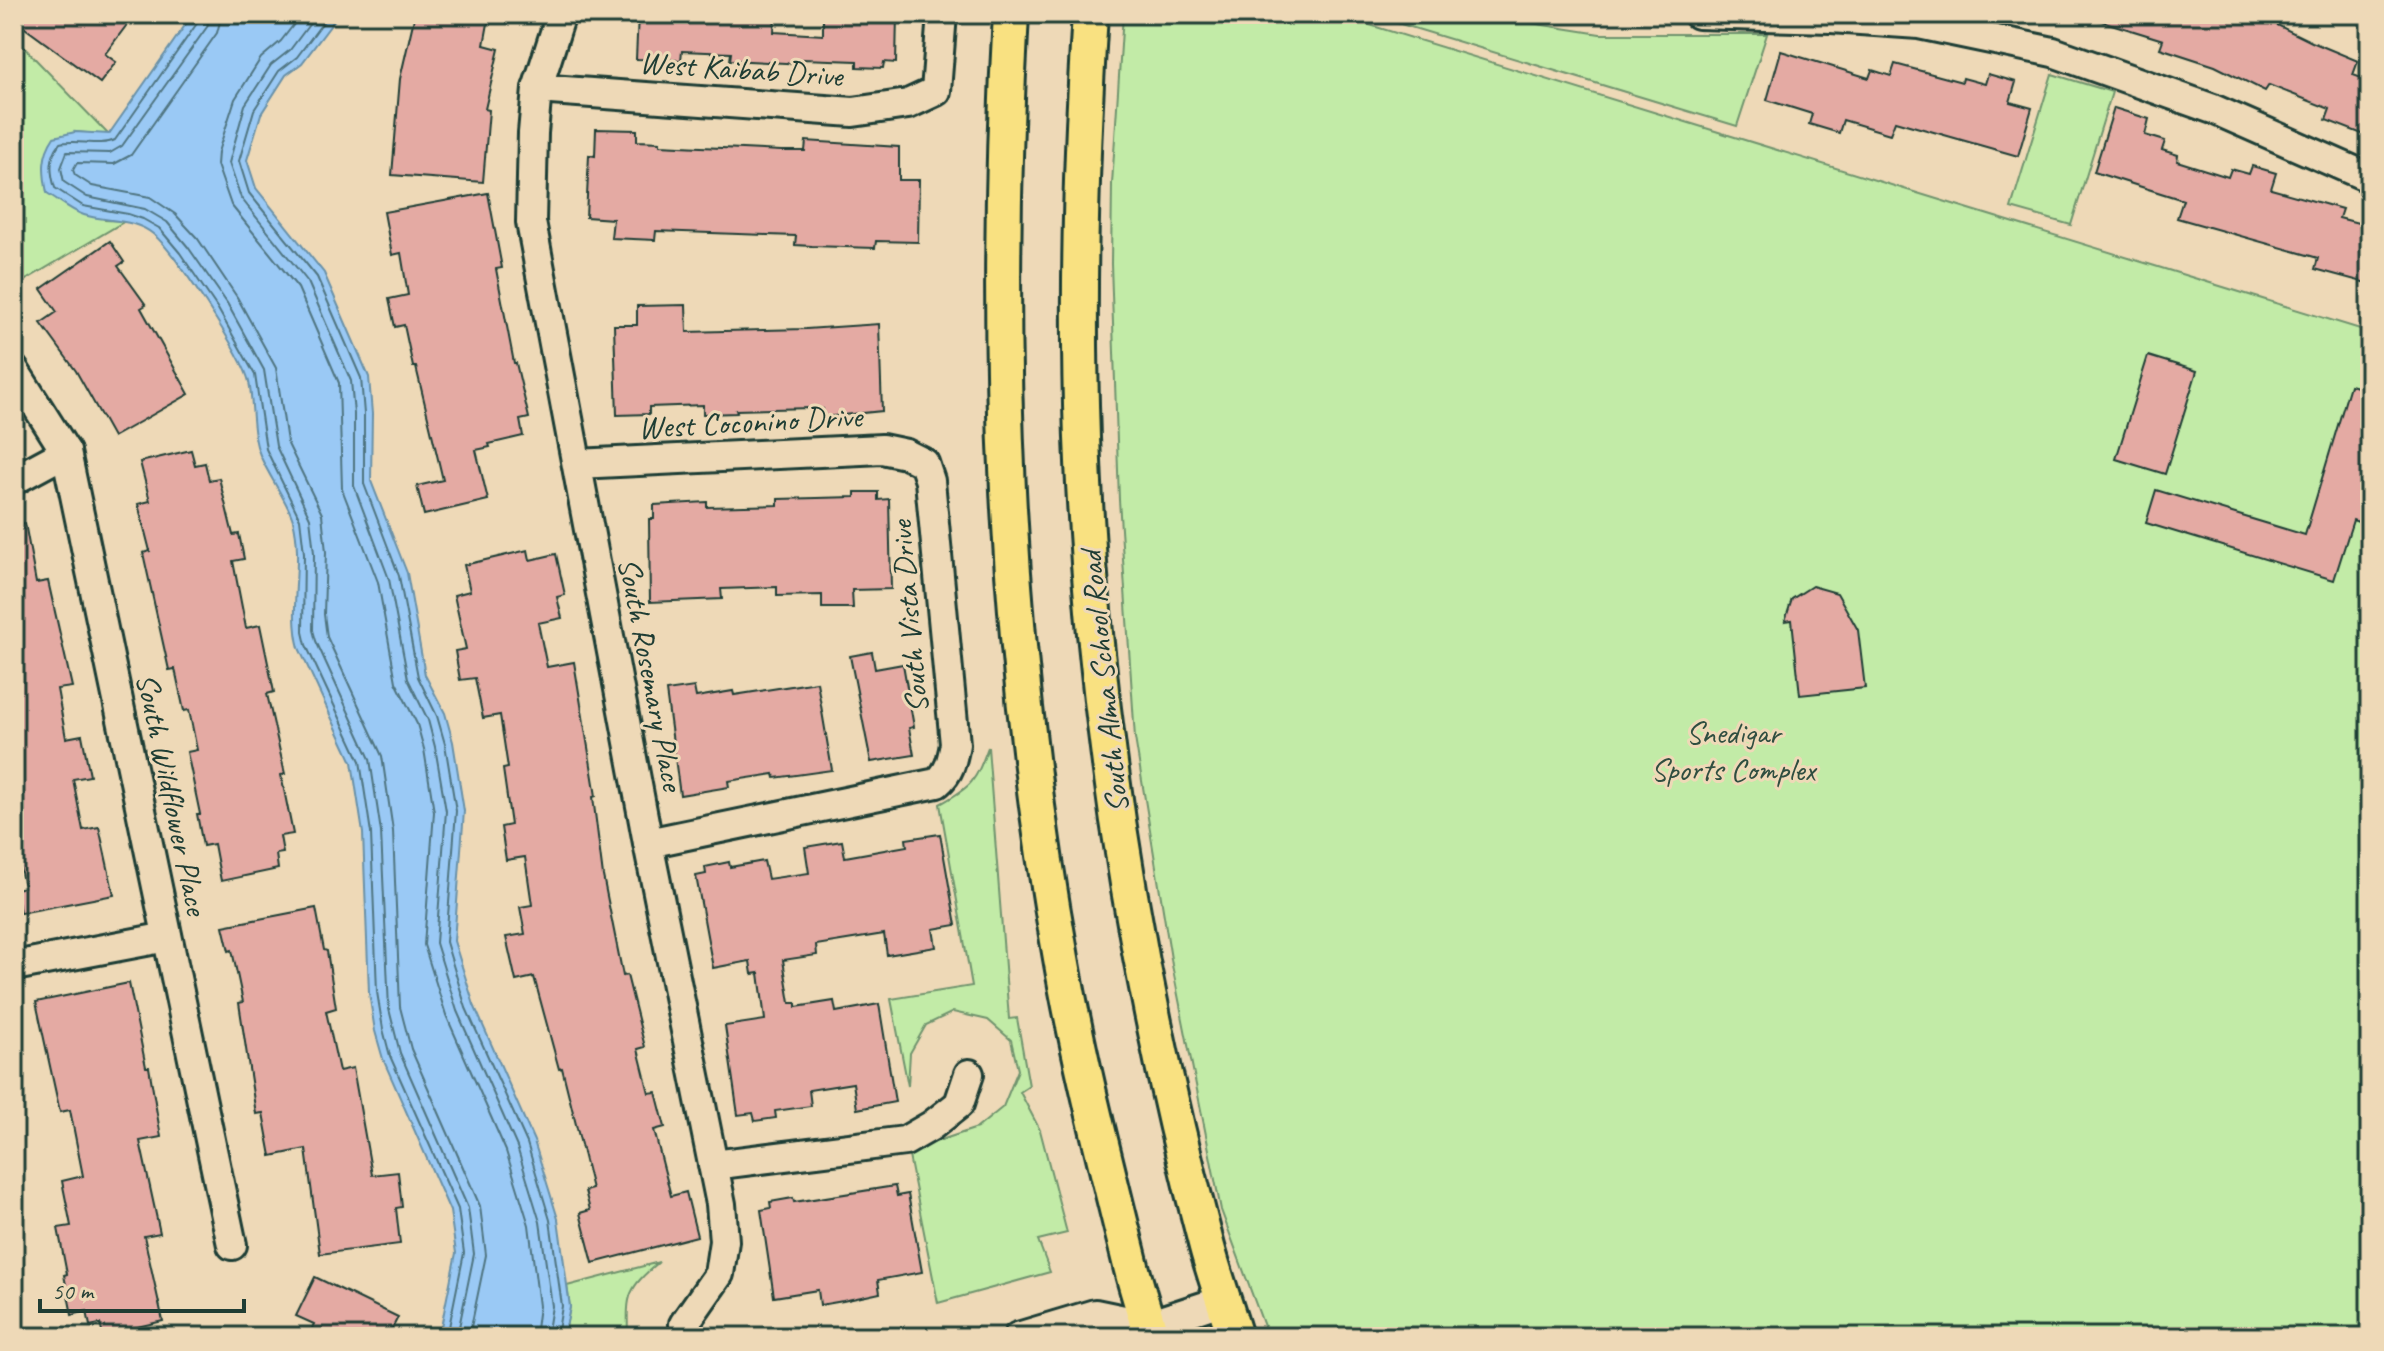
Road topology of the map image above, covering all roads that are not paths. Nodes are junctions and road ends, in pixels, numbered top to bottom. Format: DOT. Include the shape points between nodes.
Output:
graph roads {
  1 [pos="561,14"];
  2 [pos="942,14"];
  3 [pos="1011,14"];
  4 [pos="1090,14"];
  5 [pos="1698,14"];
  6 [pos="537,89"];
  7 [pos="2370,178"];
  8 [pos="14,370"];
  9 [pos="66,452"];
  10 [pos="924,463"];
  11 [pos="577,464"];
  12 [pos="14,480"];
  13 [pos="648,843"];
  14 [pos="167,937"];
  15 [pos="14,966"];
  16 [pos="969,1074"];
  17 [pos="713,1165"];
  18 [pos="232,1245"];
  19 [pos="1224,1300"];
  20 [pos="686,1331"];
  21 [pos="1143,1333"];
  22 [pos="1018,1337"];
  23 [pos="1235,1337"];
  1 -- 6 [label="street, South Rosemary Place"];
  2 -- 6 [label="street, West Kaibab Drive" via="936,91 908,104 853,112"];
  3 -- 21 [label="main road" via="1002,276 1014,605 1061,960"];
  4 -- 19 [label="main road, South Alma School Road" via="1079,275 1082,437 1098,661 1125,857 1160,1047"];
  5 -- 7 [label="street" via="1919,24 2053,52 2213,109"];
  6 -- 11 [label="street, South Rosemary Place" via="531,222"];
  8 -- 9 [label="street, South Wildflower Place"];
  9 -- 12 [label="street"];
  9 -- 14 [label="street, South Wildflower Place"];
  10 -- 11 [label="street, West Coconino Drive" via="882,449"];
  10 -- 13 [label="street, South Vista Drive" via="955,744 952,765 937,783"];
  11 -- 13 [label="street, South Rosemary Place"];
  13 -- 17 [label="street, South Rosemary Place"];
  14 -- 15 [label="street"];
  14 -- 18 [label="street, South Wildflower Place"];
  16 -- 17 [label="street" via="959,1104 905,1141"];
  17 -- 20 [label="street, South Rosemary Place" via="724,1241 719,1274"];
  19 -- 21 [label="street"];
  19 -- 23 [label="main road, South Alma School Road"];
  21 -- 22 [label="street" via="1095,1314"];
}
